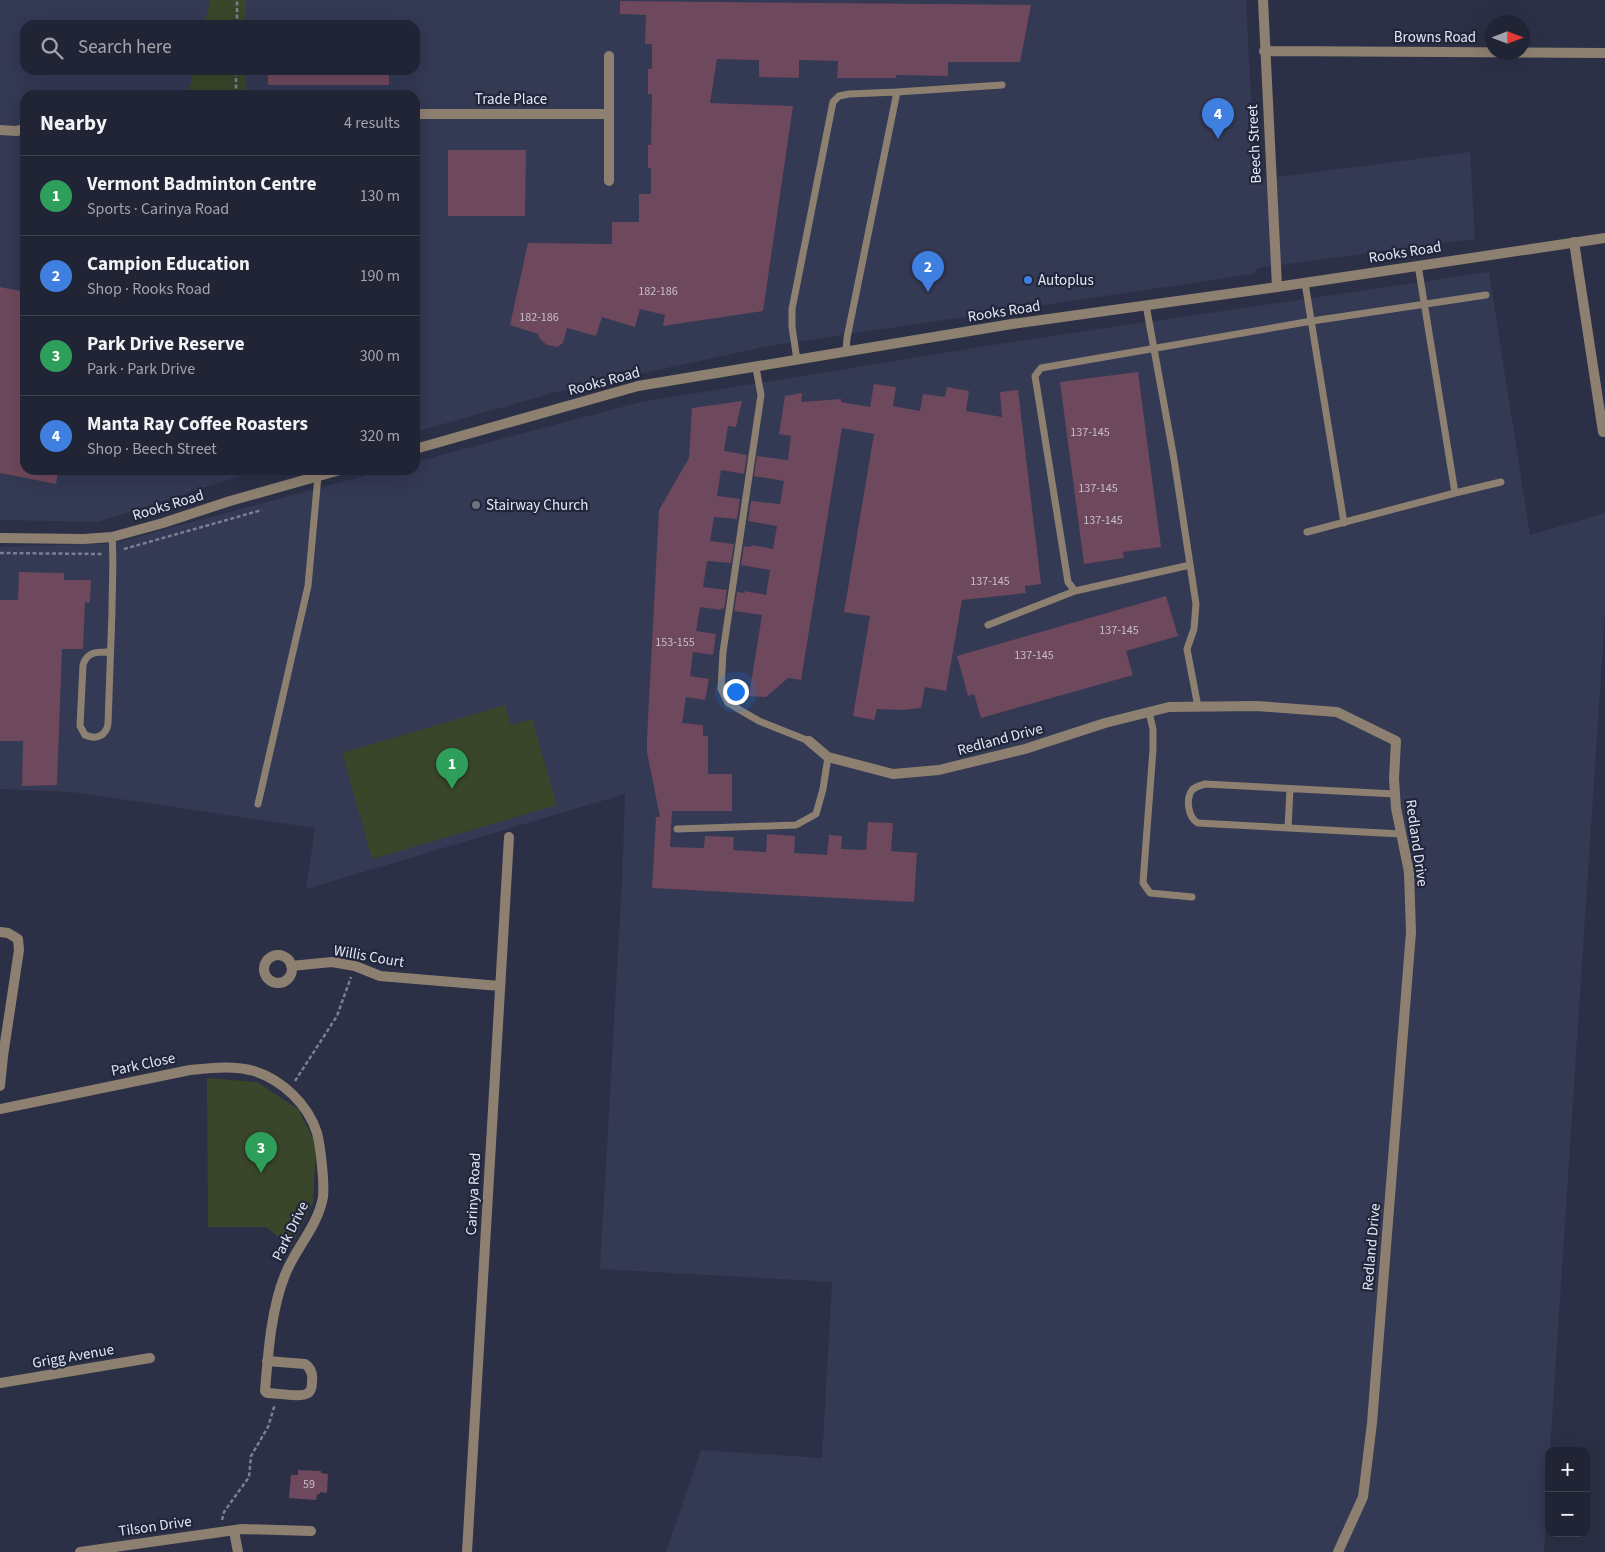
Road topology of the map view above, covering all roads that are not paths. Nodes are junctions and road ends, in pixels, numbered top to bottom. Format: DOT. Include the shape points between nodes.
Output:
graph roads {
  1 [pos="1263,0"];
  2 [pos="1264,51"];
  3 [pos="1605,54"];
  4 [pos="609,56"];
  5 [pos="1002,85"];
  6 [pos="897,92"];
  7 [pos="420,114"];
  8 [pos="608,114"];
  9 [pos="0,130"];
  10 [pos="20,130"];
  11 [pos="609,181"];
  12 [pos="1605,238"];
  13 [pos="1574,242"];
  14 [pos="1418,266"];
  15 [pos="1306,282"];
  16 [pos="1277,287"];
  17 [pos="1486,295"];
  18 [pos="1424,304"];
  19 [pos="1146,305"];
  20 [pos="1312,321"];
  21 [pos="1154,348"];
  22 [pos="846,352"];
  23 [pos="797,360"];
  24 [pos="756,368"];
  25 [pos="1603,432"];
  26 [pos="420,448"];
  27 [pos="322,475"];
  28 [pos="318,476"];
  29 [pos="1501,482"];
  30 [pos="1455,492"];
  31 [pos="1344,523"];
  32 [pos="1307,532"];
  33 [pos="112,537"];
  34 [pos="0,538"];
  35 [pos="1190,564"];
  36 [pos="1075,591"];
  37 [pos="988,625"];
  38 [pos="110,652"];
  39 [pos="1198,707"];
  40 [pos="1149,712"];
  41 [pos="809,741"];
  42 [pos="828,757"];
  43 [pos="1290,789"];
  44 [pos="1395,794"];
  45 [pos="258,804"];
  46 [pos="1288,828"];
  47 [pos="677,830"];
  48 [pos="1401,834"];
  49 [pos="510,837"];
  50 [pos="1192,897"];
  51 [pos="0,932"];
  52 [pos="291,966"];
  53 [pos="500,986"];
  54 [pos="0,1086"];
  55 [pos="289,1091"];
  56 [pos="0,1109"];
  57 [pos="150,1358"];
  58 [pos="268,1361"];
  59 [pos="0,1384"];
  60 [pos="234,1531"];
  61 [pos="311,1531"];
  62 [pos="80,1552"];
  63 [pos="238,1552"];
  64 [pos="467,1552"];
  65 [pos="1338,1552"];
  1 -- 2 [label="street, Beech Street"];
  2 -- 3 [label="street, Browns Road"];
  2 -- 16 [label="street, Beech Street"];
  4 -- 8 [label="street"];
  5 -- 6 [label="lane"];
  6 -- 22 [label="lane" via="846,338"];
  6 -- 23 [label="lane" via="849,94 833,102 792,309"];
  7 -- 8 [label="street, Trade Place"];
  8 -- 11 [label="street"];
  9 -- 10 [label="street"];
  12 -- 13 [label="street, Rooks Road"];
  13 -- 14 [label="street, Rooks Road"];
  13 -- 25 [label="street"];
  14 -- 15 [label="street, Rooks Road"];
  14 -- 18 [label="lane"];
  15 -- 16 [label="street, Rooks Road"];
  15 -- 20 [label="lane"];
  16 -- 19 [label="street, Rooks Road"];
  17 -- 18 [label="lane"];
  18 -- 20 [label="lane"];
  18 -- 30 [label="lane"];
  19 -- 21 [label="lane"];
  19 -- 22 [label="street, Rooks Road"];
  20 -- 21 [label="lane"];
  20 -- 31 [label="lane"];
  21 -- 35 [label="lane"];
  21 -- 36 [label="lane" via="1041,368 1035,376 1068,582"];
  22 -- 23 [label="street, Rooks Road"];
  23 -- 24 [label="street, Rooks Road"];
  24 -- 26 [label="street, Rooks Road" via="638,386"];
  24 -- 41 [label="lane" via="761,395 723,652 721,689 728,703 759,721"];
  27 -- 28 [label="street, Rooks Road"];
  28 -- 33 [label="street, Rooks Road"];
  28 -- 45 [label="lane" via="308,586"];
  29 -- 30 [label="lane"];
  30 -- 31 [label="lane"];
  31 -- 32 [label="lane"];
  33 -- 34 [label="street, Rooks Road" via="84,540"];
  33 -- 38 [label="lane"];
  35 -- 36 [label="lane"];
  35 -- 39 [label="lane" via="1196,604 1194,629 1187,649"];
  36 -- 37 [label="lane"];
  38 -- 38 [label="lane" via="107,731 98,737 90,737 80,726 83,665 90,654"];
  39 -- 40 [label="street, Redland Drive" via="1169,707"];
  39 -- 44 [label="street, Redland Drive" via="1257,706 1337,712 1396,741"];
  40 -- 42 [label="street, Redland Drive" via="1025,749 939,770 893,774"];
  40 -- 50 [label="lane" via="1153,749 1143,883 1150,893"];
  41 -- 42 [label="street, Redland Drive"];
  42 -- 47 [label="lane" via="816,814 796,825"];
  43 -- 44 [label="lane"];
  43 -- 46 [label="lane"];
  43 -- 46 [label="lane" via="1205,784 1193,790 1189,809 1190,816 1198,823"];
  44 -- 48 [label="street, Redland Drive"];
  46 -- 48 [label="lane"];
  48 -- 65 [label="street, Redland Drive" via="1409,872 1411,932 1372,1423 1363,1497"];
  49 -- 53 [label="street, Carinya Road"];
  51 -- 54 [label="street" via="18,938 19,950"];
  52 -- 53 [label="street, Willis Court" via="332,962 355,966 380,976"];
  53 -- 64 [label="street, Carinya Road"];
  55 -- 56 [label="street, Park Close" via="254,1071 221,1067 190,1070"];
  55 -- 58 [label="street, Park Drive" via="316,1131 321,1152 323,1197 285,1275 277,1301"];
  57 -- 59 [label="street, Grigg Avenue"];
  58 -- 58 [label="street, Park Drive" via="305,1364 311,1372 312,1388 301,1396 267,1393"];
  60 -- 61 [label="street, Tilson Drive"];
  60 -- 62 [label="street, Tilson Drive"];
  60 -- 63 [label="street"];
}
